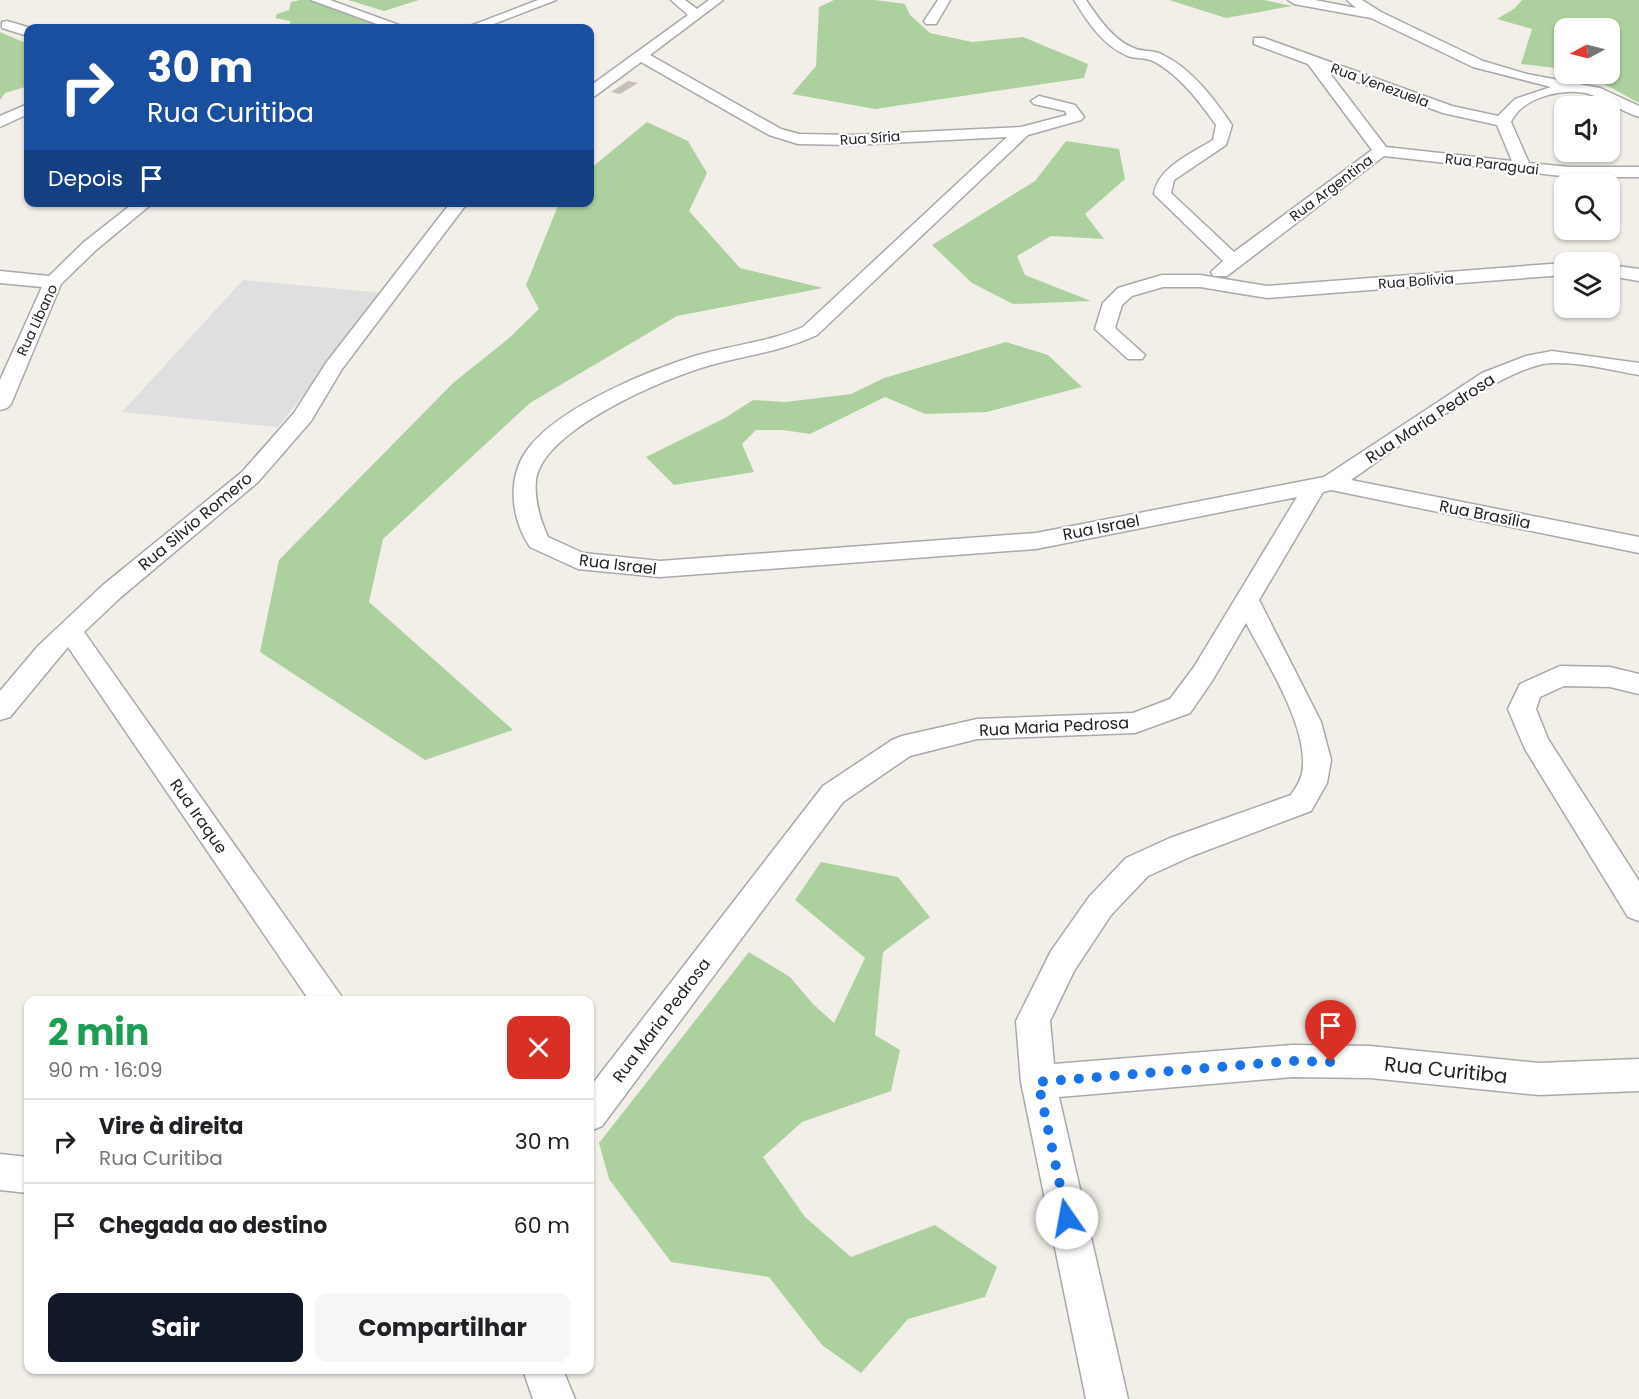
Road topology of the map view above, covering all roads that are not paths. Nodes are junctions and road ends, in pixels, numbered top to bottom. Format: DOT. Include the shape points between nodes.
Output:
graph roads {
  1 [pos="317,0"];
  2 [pos="550,0"];
  3 [pos="677,0"];
  4 [pos="717,0"];
  5 [pos="944,0"];
  6 [pos="1080,0"];
  7 [pos="1294,0"];
  8 [pos="1353,0"];
  9 [pos="697,15"];
  10 [pos="1376,15"];
  11 [pos="931,21"];
  12 [pos="388,24"];
  13 [pos="483,24"];
  14 [pos="7,25"];
  15 [pos="24,31"];
  16 [pos="1258,41"];
  17 [pos="641,56"];
  18 [pos="1313,61"];
  19 [pos="1575,87"];
  20 [pos="594,90"];
  21 [pos="1039,101"];
  22 [pos="24,111"];
  23 [pos="1639,112"];
  24 [pos="0,122"];
  25 [pos="1503,122"];
  26 [pos="1022,132"];
  27 [pos="1381,151"];
  28 [pos="1523,168"];
  29 [pos="1639,172"];
  30 [pos="140,207"];
  31 [pos="456,207"];
  32 [pos="1554,270"];
  33 [pos="1620,272"];
  34 [pos="1639,275"];
  35 [pos="0,278"];
  36 [pos="53,282"];
  37 [pos="1135,355"];
  38 [pos="1639,369"];
  39 [pos="0,404"];
  40 [pos="1322,485"];
  41 [pos="1639,545"];
  42 [pos="1246,599"];
  43 [pos="70,631"];
  44 [pos="1639,684"];
  45 [pos="0,710"];
  46 [pos="1639,908"];
  47 [pos="324,996"];
  48 [pos="1639,1076"];
  49 [pos="1038,1082"];
  50 [pos="594,1109"];
  51 [pos="0,1172"];
  52 [pos="24,1175"];
  53 [pos="545,1374"];
  54 [pos="554,1399"];
  55 [pos="1107,1399"];
  1 -- 12 [label="street"];
  2 -- 13 [label="street"];
  3 -- 9 [label="street"];
  4 -- 9 [label="street"];
  5 -- 11 [label="street"];
  6 -- 27 [label="street, Rua Argentina" via="1096,25 1119,44 1135,54 1155,56 1167,63 1224,125 1220,142 1168,177 1162,194 1227,267"];
  7 -- 10 [label="street"];
  8 -- 10 [label="street"];
  9 -- 17 [label="street"];
  10 -- 19 [label="street" via="1501,72"];
  14 -- 15 [label="street"];
  16 -- 18 [label="street, Rua Venezuela"];
  17 -- 20 [label="street"];
  17 -- 26 [label="street, Rua Síria" via="775,132 798,139 852,141"];
  18 -- 25 [label="street, Rua Venezuela" via="1448,110"];
  18 -- 27 [label="street, Rua Argentina"];
  19 -- 23 [label="street" via="1610,96"];
  19 -- 25 [label="street" via="1525,99"];
  21 -- 26 [label="street, Rua Síria" via="1070,108 1076,117"];
  22 -- 24 [label="street"];
  25 -- 28 [label="street"];
  26 -- 40 [label="street, Rua Israel" via="810,331 778,344 704,360 636,384 564,427 539,449 525,478 526,512 538,542 578,561 660,569 1036,541"];
  27 -- 28 [label="street, Rua Paraguai"];
  28 -- 29 [label="street, Rua Paraguai"];
  30 -- 36 [label="street, Rua Libano" via="90,246"];
  31 -- 43 [label="street, Rua Silvio Romero" via="346,350 303,416 250,477 112,591"];
  32 -- 37 [label="street, Rua Bolívia" via="1268,292 1182,280 1145,285 1125,292 1113,303 1105,329"];
  33 -- 34 [label="street"];
  35 -- 36 [label="street"];
  36 -- 39 [label="street, Rua Libano"];
  38 -- 40 [label="street, Rua Maria Pedrosa" via="1552,357 1515,366 1489,377"];
  40 -- 41 [label="street, Rua Brasília"];
  40 -- 42 [label="street, Rua Maria Pedrosa"];
  42 -- 49 [label="street" via="1310,727 1318,762 1312,788 1301,803 1181,846 1137,867 1100,906 1062,962 1033,1021"];
  42 -- 50 [label="street, Rua Maria Pedrosa" via="1180,706 1135,723 977,729 902,747 833,794"];
  43 -- 45 [label="street, Rua Silvio Romero" via="47,652"];
  43 -- 47 [label="street, Rua Iraque"];
  44 -- 46 [label="street" via="1610,677 1560,676 1529,691 1522,709 1535,742"];
  48 -- 49 [label="street, Rua Curitiba" via="1539,1080 1370,1062 1292,1061"];
  49 -- 55 [label="street"];
  51 -- 52 [label="street"];
  53 -- 54 [label="street"];
}
